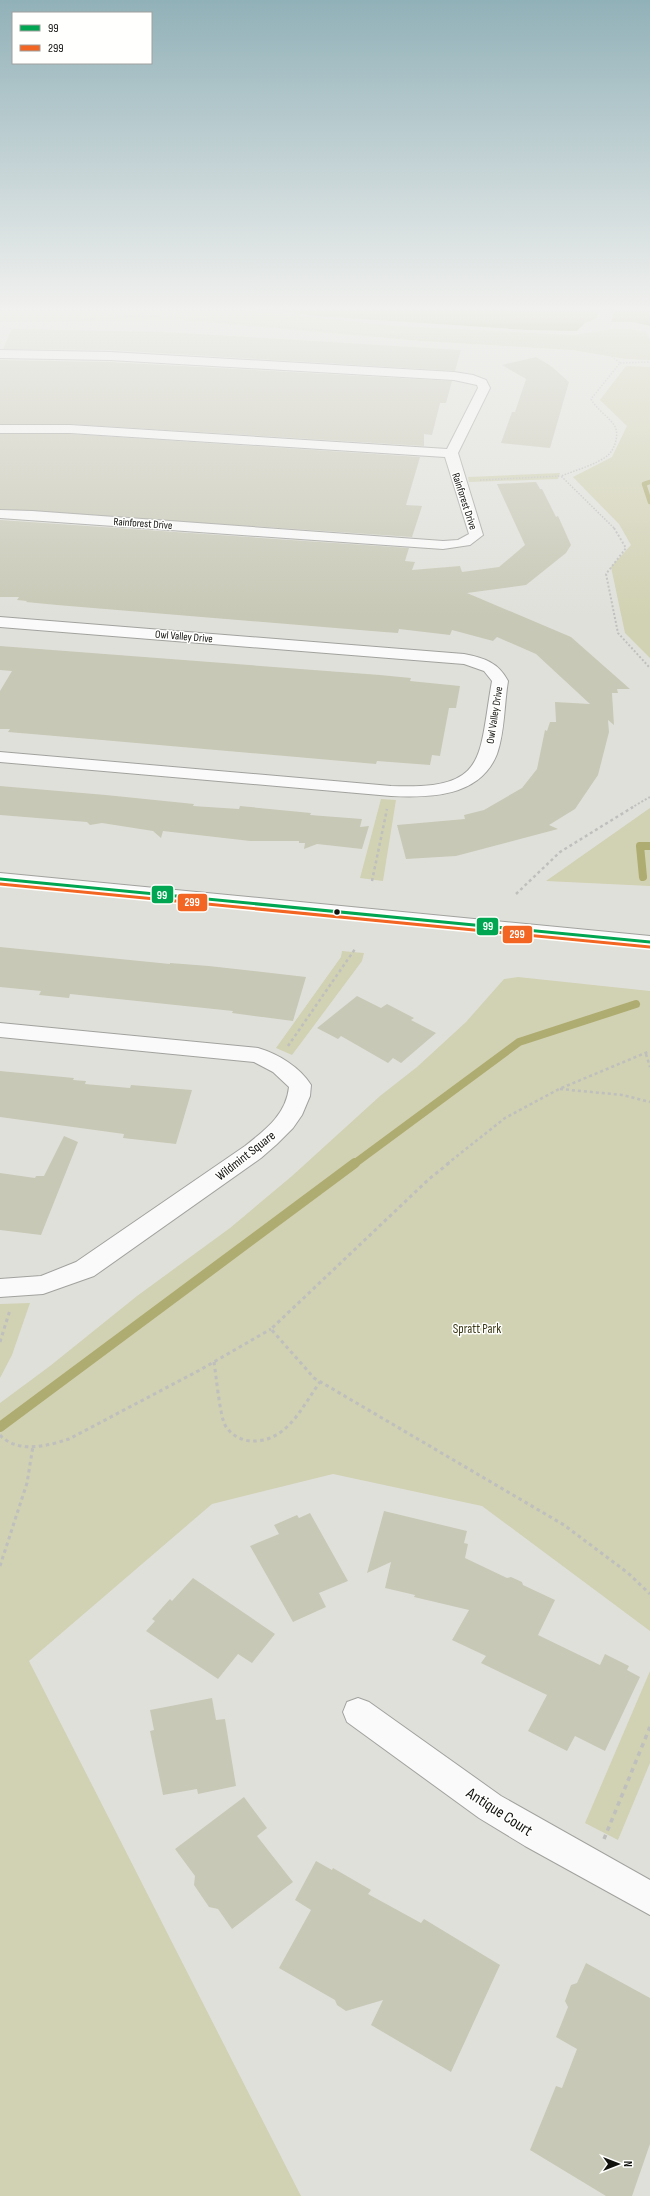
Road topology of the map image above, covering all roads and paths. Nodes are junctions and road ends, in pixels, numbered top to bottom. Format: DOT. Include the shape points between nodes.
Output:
graph roads {
  1 [pos="472,412"];
  2 [pos="603,412"];
  3 [pos="0,429"];
  4 [pos="451,453"];
  5 [pos="561,476"];
  6 [pos="458,480"];
  7 [pos="0,514"];
  8 [pos="0,622"];
  9 [pos="650,668"];
  10 [pos="0,757"];
  11 [pos="391,791"];
  12 [pos="650,797"];
  13 [pos="0,879"];
  14 [pos="372,881"];
  15 [pos="516,894"];
  16 [pos="650,942"];
  17 [pos="355,949"];
  18 [pos="0,1030"];
  19 [pos="650,1051"];
  20 [pos="646,1054"];
  21 [pos="276,1063"];
  22 [pos="650,1067"];
  23 [pos="559,1089"];
  24 [pos="650,1102"];
  25 [pos="8,1288"];
  26 [pos="271,1329"];
  27 [pos="0,1342"];
  28 [pos="214,1362"];
  29 [pos="320,1382"];
  30 [pos="0,1435"];
  31 [pos="33,1446"];
  32 [pos="0,1566"];
  33 [pos="650,1594"];
  34 [pos="358,1712"];
  35 [pos="650,1727"];
  36 [pos="593,1865"];
  37 [pos="650,1898"];
  1 -- 4 [label="street"];
  2 -- 5 [label="path" via="617,428 618,436 610,454"];
  3 -- 4 [label="street" via="70,429"];
  4 -- 6 [label="street, Rainforest Drive"];
  5 -- 6 [label="path"];
  5 -- 9 [label="path" via="608,521 625,543 626,548 606,574 616,626 622,639"];
  6 -- 7 [label="street, Rainforest Drive" via="476,535 466,542 451,545"];
  8 -- 11 [label="street, Owl Valley Drive" via="464,659 490,667 500,681 488,753 481,768 465,781 443,790"];
  10 -- 11 [label="street, Owl Valley Drive"];
  11 -- 14 [label="path"];
  12 -- 15 [label="path" via="560,852"];
  13 -- 16 [label="street"];
  17 -- 21 [label="path"];
  18 -- 21 [label="street, Wildmint Square" via="258,1055"];
  19 -- 20 [label="path"];
  20 -- 22 [label="path"];
  20 -- 23 [label="path"];
  21 -- 25 [label="street, Wildmint Square" via="300,1085 300,1096 295,1109 283,1125 253,1152 85,1269 43,1285"];
  23 -- 24 [label="path" via="622,1095"];
  23 -- 26 [label="path" via="505,1118 429,1179"];
  25 -- 27 [label="path"];
  26 -- 28 [label="path"];
  26 -- 29 [label="path" via="307,1373"];
  28 -- 29 [label="path" via="224,1424 228,1432 243,1440 261,1441 277,1435 299,1416 311,1392"];
  28 -- 31 [label="path" via="69,1439"];
  29 -- 33 [label="path" via="564,1524 628,1573"];
  30 -- 31 [label="path" via="9,1443"];
  31 -- 32 [label="path" via="27,1483"];
  34 -- 36 [label="street, Antique Court" via="490,1807"];
  35 -- 36 [label="path"];
  36 -- 37 [label="street, Antique Court"];
}
